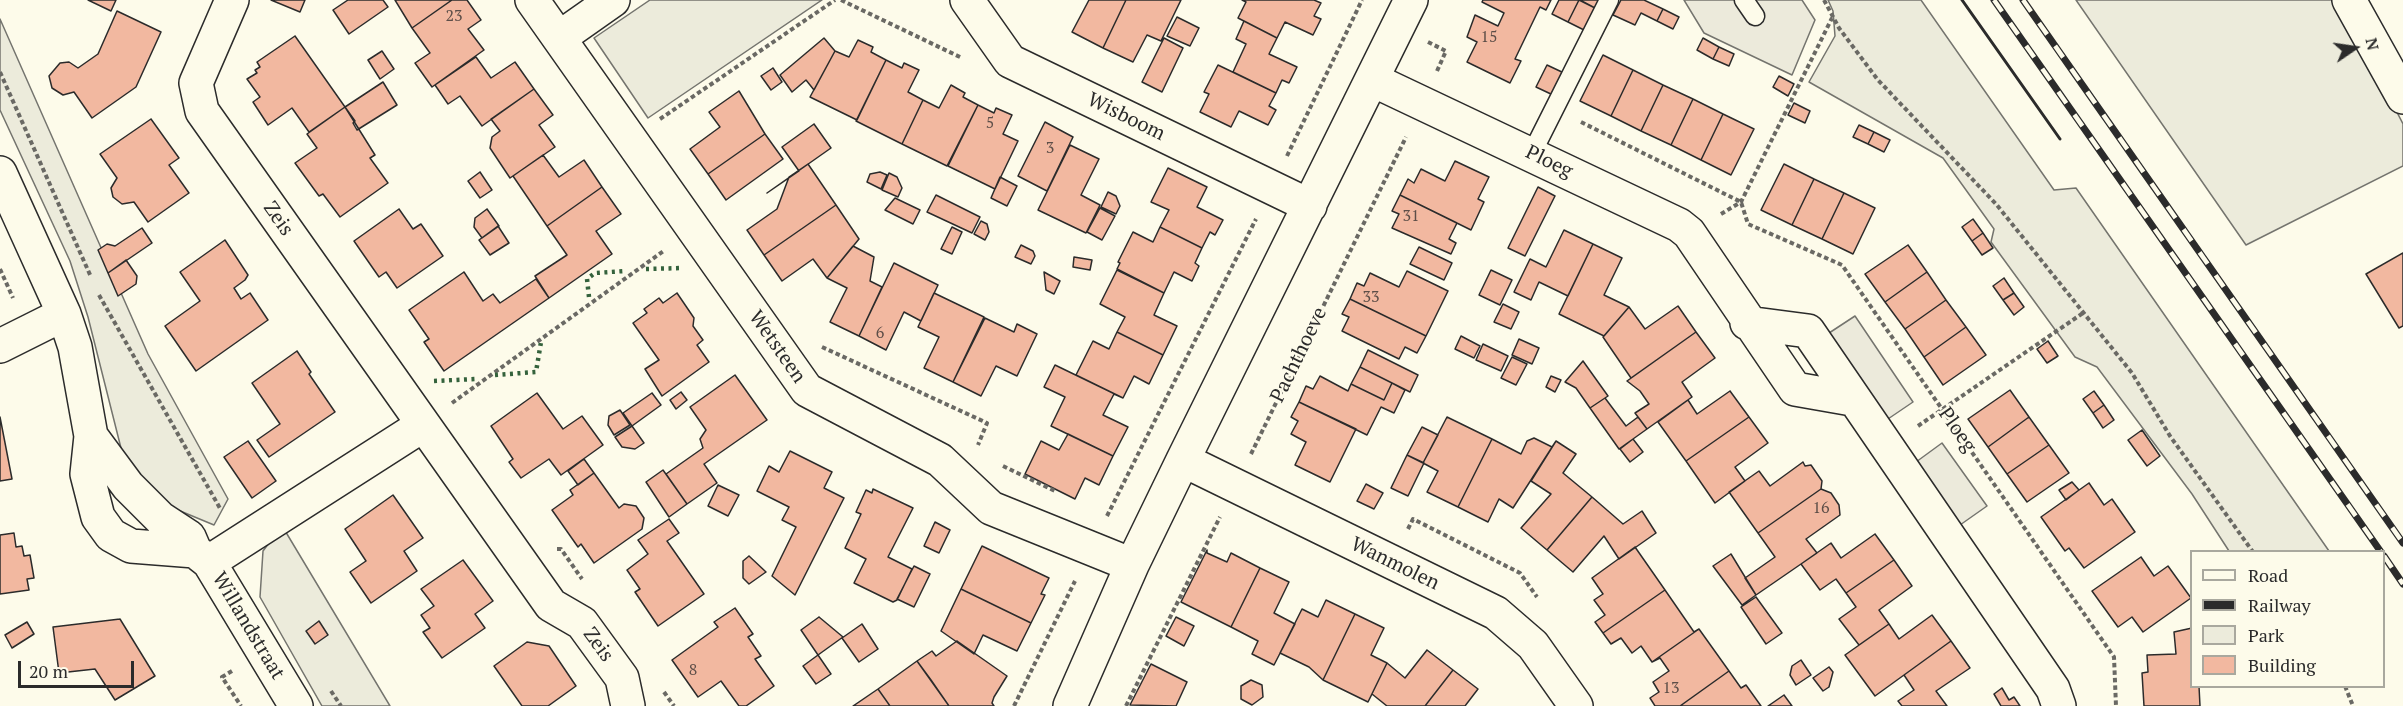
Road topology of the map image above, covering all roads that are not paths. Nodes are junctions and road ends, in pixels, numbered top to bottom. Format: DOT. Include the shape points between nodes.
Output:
graph roads {
  1 [pos="232,0"];
  2 [pos="532,0"];
  3 [pos="613,0"];
  4 [pos="967,0"];
  5 [pos="1609,0"];
  6 [pos="1744,0"];
  7 [pos="2349,0"];
  8 [pos="1405,14"];
  9 [pos="1755,16"];
  10 [pos="560,38"];
  11 [pos="1373,80"];
  12 [pos="2403,97"];
  13 [pos="1532,153"];
  14 [pos="0,172"];
  15 [pos="1310,206"];
  16 [pos="64,314"];
  17 [pos="1747,323"];
  18 [pos="0,346"];
  19 [pos="1852,399"];
  20 [pos="423,425"];
  21 [pos="91,435"];
  22 [pos="1183,460"];
  23 [pos="202,556"];
  24 [pos="1132,565"];
  25 [pos="296,706"];
  26 [pos="628,706"];
  27 [pos="1070,706"];
  28 [pos="1576,706"];
  29 [pos="2059,706"];
  1 -- 20 [label="street, Zeis" via="196,83 202,111"];
  2 -- 10 [label="street, Wetsteen"];
  3 -- 10 [label="street"];
  4 -- 15 [label="street, Wisboom" via="1010,61"];
  5 -- 13 [label="lane"];
  6 -- 9 [label="lane"];
  7 -- 12 [label="street"];
  8 -- 11 [label="street"];
  10 -- 24 [label="street, Wetsteen" via="807,390 940,460 990,508"];
  11 -- 13 [label="street, Ploeg"];
  11 -- 15 [label="street"];
  13 -- 17 [label="street, Ploeg" via="1679,225 1689,233"];
  14 -- 16 [label="street, Willandstraat"];
  15 -- 22 [label="street"];
  16 -- 18 [label="street"];
  16 -- 21 [label="street, Willandstraat" via="75,347"];
  17 -- 19 [label="street, Ploeg" via="1795,389"];
  17 -- 19 [label="street" via="1808,331"];
  19 -- 29 [label="street" via="2054,689"];
  20 -- 23 [label="street" via="239,542"];
  20 -- 26 [label="street, Zeis" via="550,605 582,623 589,632 622,678"];
  21 -- 23 [label="street, Willandstraat" via="128,486 160,518 189,537"];
  21 -- 23 [label="street, Willandstraat" via="87,474 98,518 111,535 131,546"];
  22 -- 24 [label="street"];
  22 -- 28 [label="street, Wanmolen" via="1496,613 1533,645"];
  23 -- 25 [label="street, Willandstraat"];
  24 -- 27 [label="street"];
}
